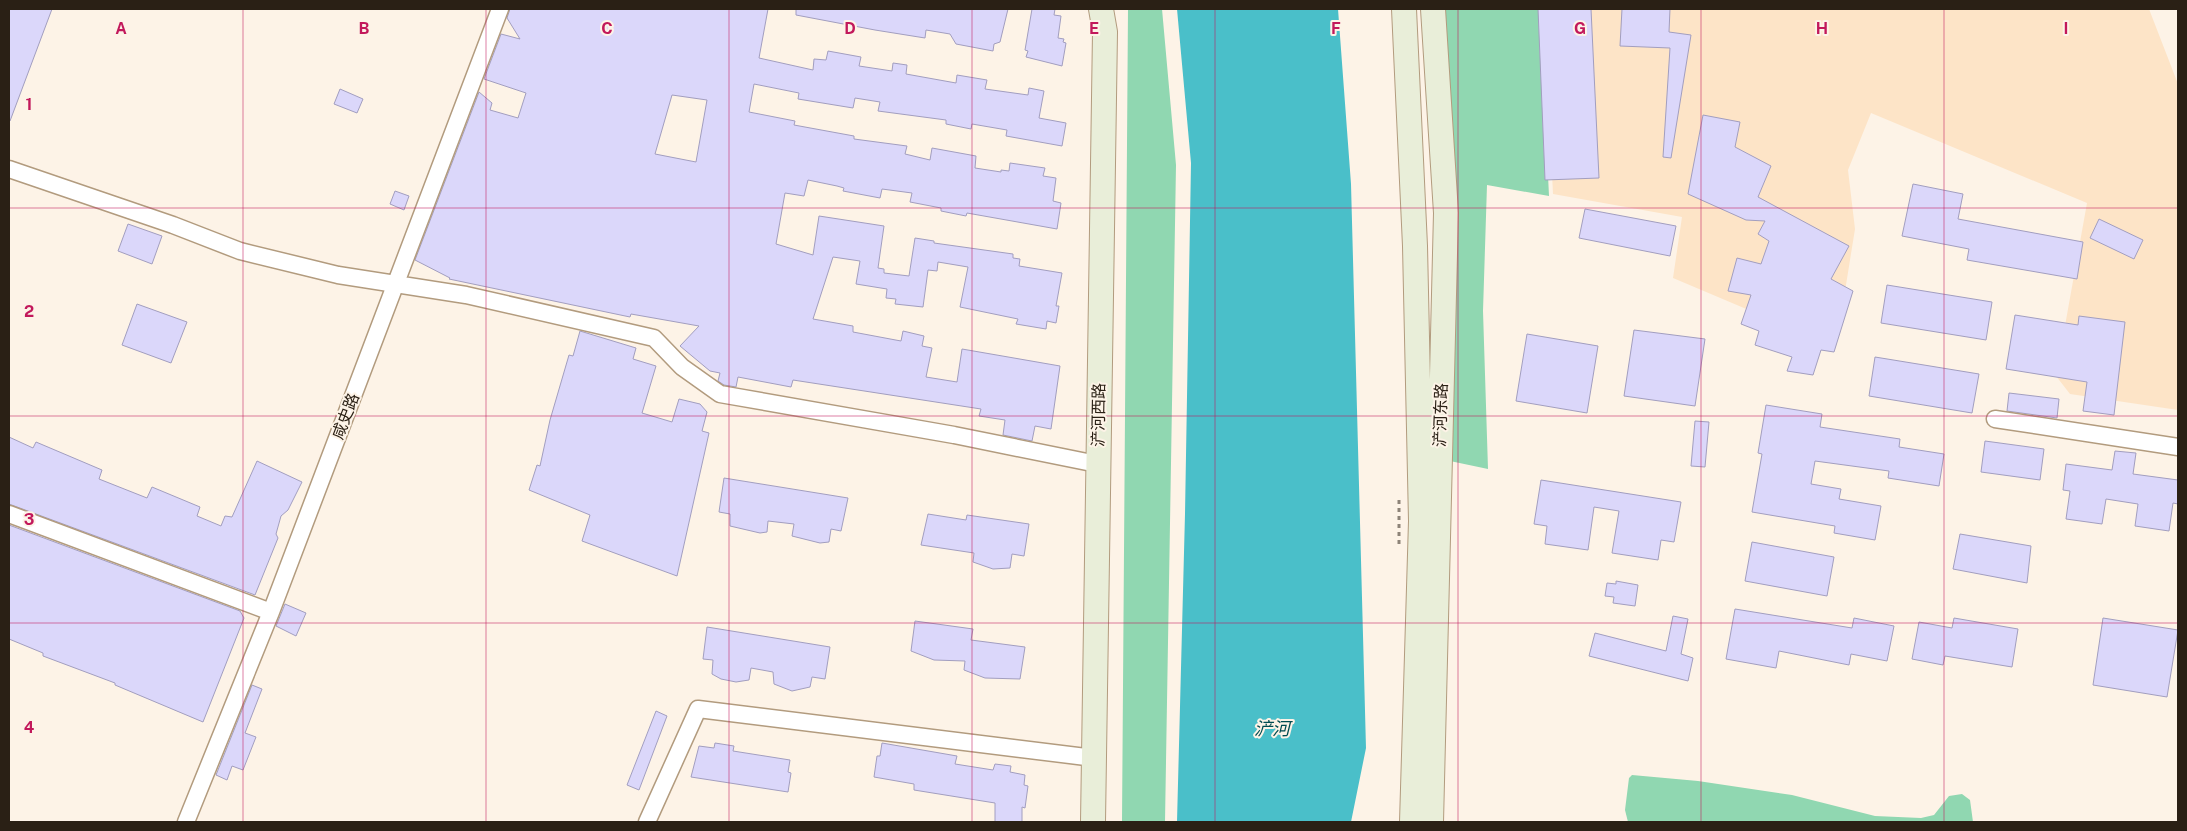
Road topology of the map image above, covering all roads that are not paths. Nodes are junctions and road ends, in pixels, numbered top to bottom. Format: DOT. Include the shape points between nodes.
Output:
graph roads {
  1 [pos="500,9"];
  2 [pos="1101,9"];
  3 [pos="1404,9"];
  4 [pos="1432,9"];
  5 [pos="9,168"];
  6 [pos="396,285"];
  7 [pos="1995,419"];
  8 [pos="2178,447"];
  9 [pos="1097,464"];
  10 [pos="9,514"];
  11 [pos="270,612"];
  12 [pos="1094,758"];
  13 [pos="186,822"];
  14 [pos="647,822"];
  15 [pos="1092,822"];
  16 [pos="1412,822"];
  17 [pos="1430,822"];
  1 -- 6 [label="street, 咸史路"];
  2 -- 9 [label="street, 浐河西路" via="1104,32"];
  3 -- 16 [label="street, 浐河东路" via="1415,246 1421,520"];
  4 -- 17 [label="street, 浐河东路" via="1446,213"];
  5 -- 6 [label="street" via="240,251 338,275"];
  6 -- 9 [label="street" via="466,295 654,338 682,367 720,394"];
  6 -- 11 [label="street, 咸史路"];
  7 -- 8 [label="street"];
  9 -- 12 [label="street, 浐河西路"];
  10 -- 11 [label="street"];
  11 -- 13 [label="street, 咸史路"];
  12 -- 14 [label="street" via="698,709"];
  12 -- 15 [label="street, 浐河西路"];
}
